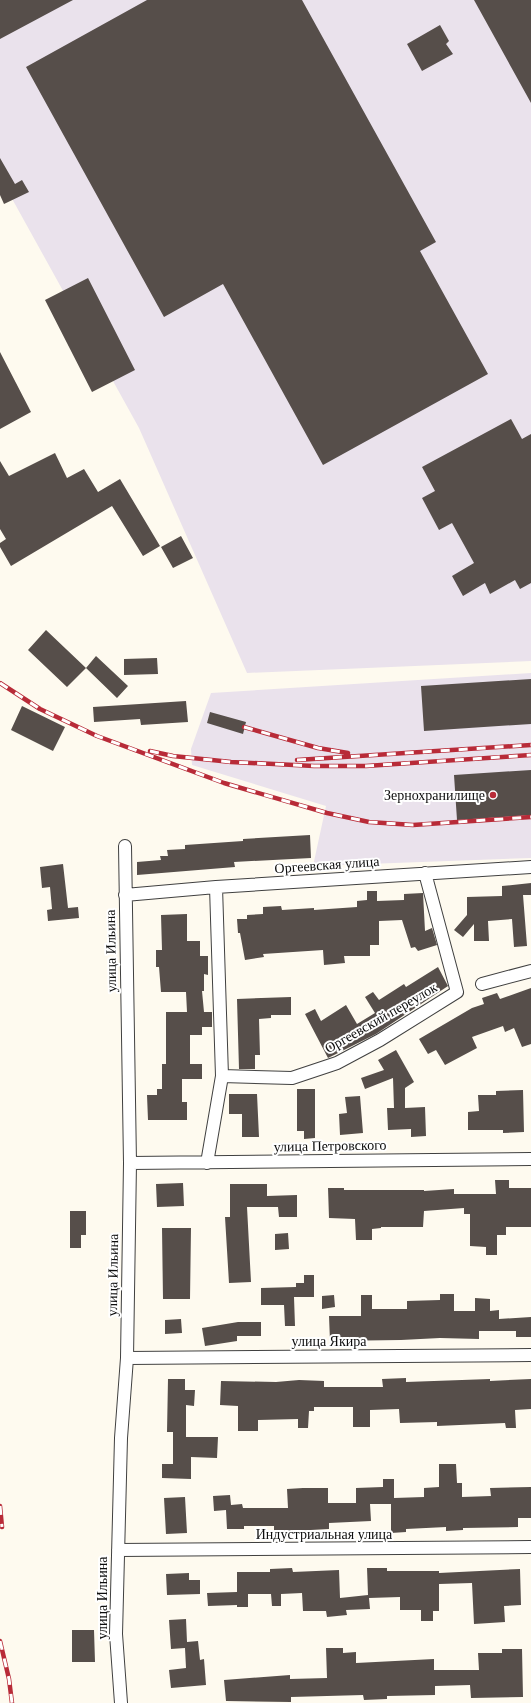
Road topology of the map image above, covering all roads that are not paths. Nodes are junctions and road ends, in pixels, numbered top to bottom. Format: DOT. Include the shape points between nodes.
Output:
graph roads {
  1 [pos="125,846"];
  2 [pos="531,867"];
  3 [pos="425,873"];
  4 [pos="216,887"];
  5 [pos="125,895"];
  6 [pos="531,971"];
  7 [pos="482,984"];
  8 [pos="222,1076"];
  9 [pos="531,1159"];
  10 [pos="130,1163"];
  11 [pos="207,1163"];
  12 [pos="531,1355"];
  13 [pos="127,1358"];
  14 [pos="531,1547"];
  15 [pos="118,1550"];
  16 [pos="121,1703"];
  1 -- 5 [label="street, улица Ильина"];
  2 -- 3 [label="street, Оргеевская улица"];
  3 -- 4 [label="street, Оргеевская улица"];
  3 -- 8 [label="street, Оргеевский переулок" via="457,992 380,1040 337,1063 292,1078"];
  4 -- 5 [label="street, Оргеевская улица"];
  4 -- 8 [label="street"];
  5 -- 10 [label="street, улица Ильина"];
  6 -- 7 [label="street"];
  8 -- 11 [label="street"];
  9 -- 11 [label="street, улица Петровского"];
  10 -- 11 [label="street, улица Петровского"];
  10 -- 13 [label="street, улица Ильина"];
  12 -- 13 [label="street, улица Якира"];
  13 -- 15 [label="street, улица Ильина" via="121,1438"];
  14 -- 15 [label="street, Индустриальная улица"];
  15 -- 16 [label="street, улица Ильина" via="116,1634"];
}
